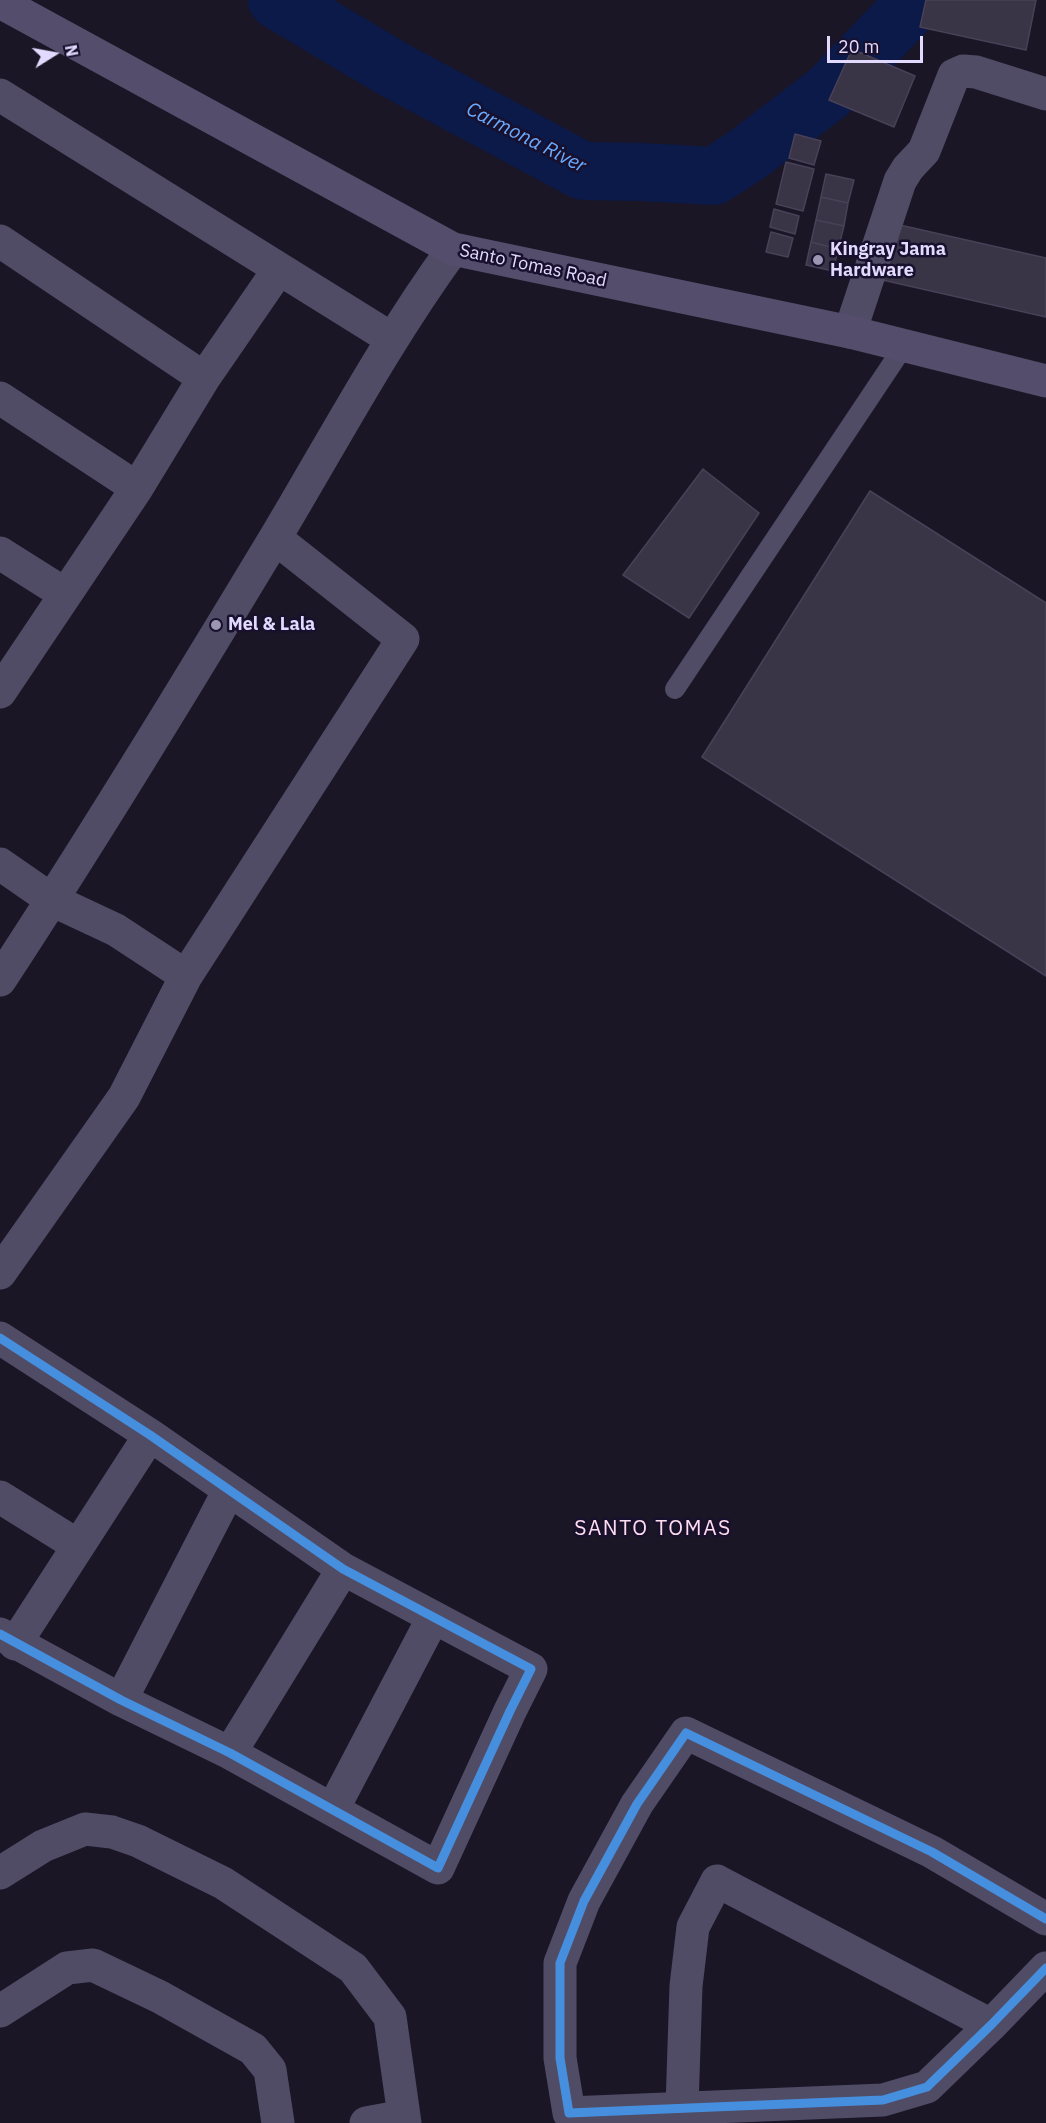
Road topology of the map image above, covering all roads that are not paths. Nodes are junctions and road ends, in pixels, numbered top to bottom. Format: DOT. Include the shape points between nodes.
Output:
graph roads {
  1 [pos="0,2"];
  2 [pos="1046,94"];
  3 [pos="0,95"];
  4 [pos="0,241"];
  5 [pos="453,249"];
  6 [pos="279,269"];
  7 [pos="850,332"];
  8 [pos="392,339"];
  9 [pos="904,346"];
  10 [pos="204,378"];
  11 [pos="1046,379"];
  12 [pos="0,398"];
  13 [pos="137,488"];
  14 [pos="275,538"];
  15 [pos="0,553"];
  16 [pos="65,594"];
  17 [pos="675,689"];
  18 [pos="0,692"];
  19 [pos="0,864"];
  20 [pos="52,900"];
  21 [pos="186,976"];
  22 [pos="0,980"];
  23 [pos="0,1273"];
  24 [pos="0,1338"];
  25 [pos="150,1435"];
  26 [pos="229,1490"];
  27 [pos="0,1497"];
  28 [pos="77,1545"];
  29 [pos="343,1569"];
  30 [pos="433,1618"];
  31 [pos="8,1639"];
  32 [pos="121,1700"];
  33 [pos="230,1753"];
  34 [pos="333,1809"];
  35 [pos="0,1873"];
  36 [pos="1046,1919"];
  37 [pos="1046,1968"];
  38 [pos="0,2011"];
  39 [pos="991,2025"];
  40 [pos="682,2107"];
  41 [pos="820,2112"];
  42 [pos="405,2120"];
  43 [pos="278,2123"];
  44 [pos="366,2123"];
  1 -- 5 [label="street, Santo Tomas Road"];
  2 -- 7 [label="street" via="976,72 954,75 924,151 900,181"];
  3 -- 6 [label="street"];
  4 -- 10 [label="street"];
  5 -- 7 [label="street, Santo Tomas Road"];
  5 -- 8 [label="street"];
  6 -- 8 [label="street"];
  6 -- 10 [label="street"];
  7 -- 9 [label="street, Santo Tomas Road"];
  8 -- 14 [label="street"];
  9 -- 11 [label="street, Santo Tomas Road"];
  9 -- 17 [label="lane"];
  10 -- 13 [label="street"];
  12 -- 13 [label="street"];
  13 -- 16 [label="street"];
  14 -- 20 [label="street"];
  14 -- 21 [label="street" via="403,639"];
  15 -- 16 [label="street"];
  16 -- 18 [label="street"];
  19 -- 20 [label="street"];
  20 -- 21 [label="street" via="116,930"];
  20 -- 22 [label="street"];
  21 -- 23 [label="street" via="124,1097"];
  24 -- 25 [label="street"];
  25 -- 26 [label="street"];
  25 -- 28 [label="street"];
  26 -- 29 [label="street"];
  26 -- 32 [label="street"];
  27 -- 28 [label="street"];
  28 -- 31 [label="street"];
  29 -- 30 [label="street"];
  29 -- 33 [label="street"];
  30 -- 34 [label="street"];
  30 -- 34 [label="street" via="531,1669 438,1868"];
  31 -- 32 [label="street"];
  32 -- 33 [label="street"];
  33 -- 34 [label="street"];
  35 -- 42 [label="street" via="43,1846 85,1829 112,1832 138,1841 223,1883 353,1968 390,2018"];
  36 -- 40 [label="street" via="932,1852 686,1732 631,1814 584,1901 560,1963 560,2058 569,2113"];
  37 -- 39 [label="street"];
  38 -- 43 [label="street" via="67,1968 93,1965 253,2049 270,2070"];
  39 -- 40 [label="street" via="717,1881 693,1927 686,1986"];
  39 -- 41 [label="street" via="927,2087"];
  40 -- 41 [label="street"];
  42 -- 44 [label="street"];
}
